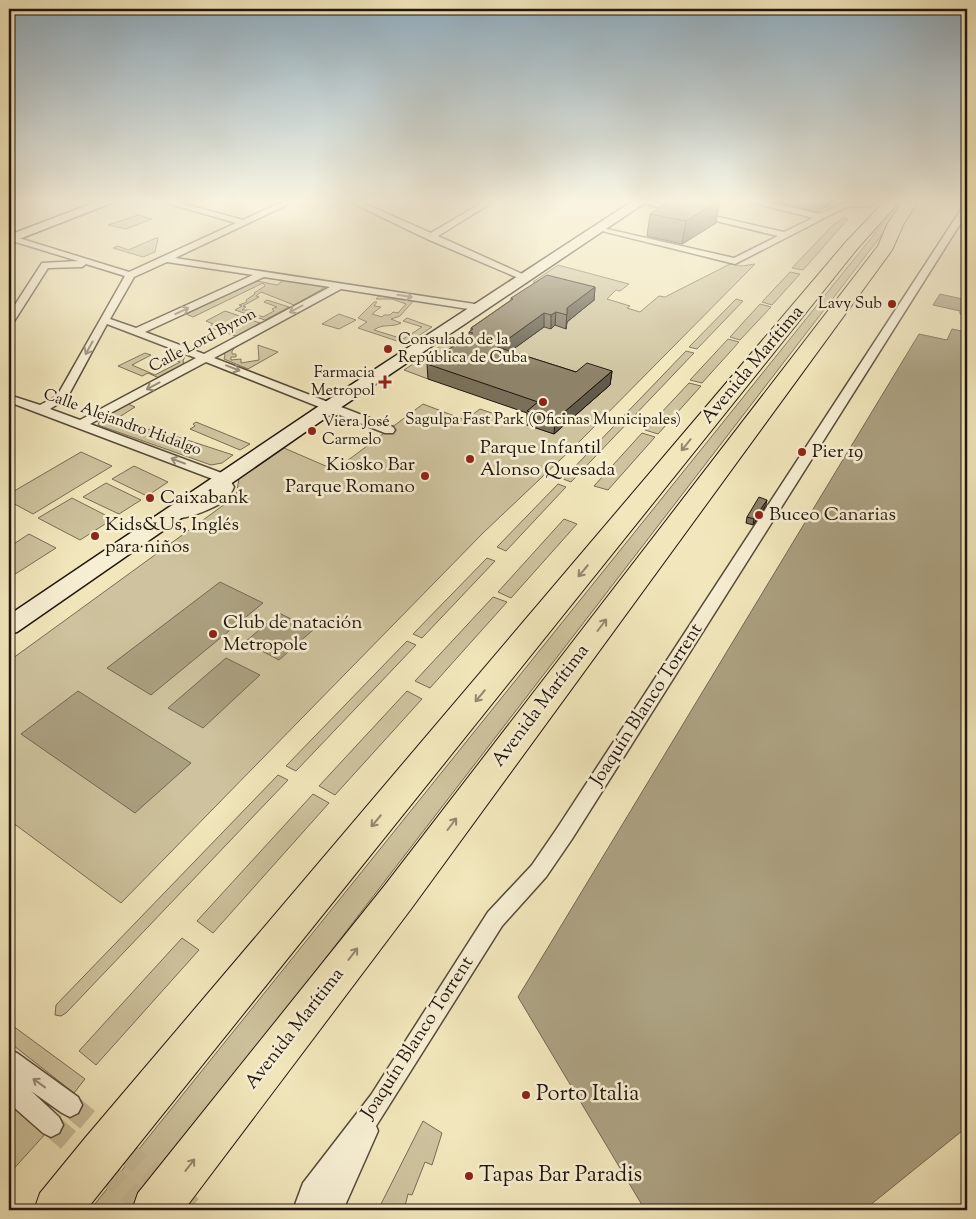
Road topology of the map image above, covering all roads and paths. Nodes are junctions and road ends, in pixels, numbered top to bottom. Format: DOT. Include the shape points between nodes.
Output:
graph roads {
  1 [pos="77,259"];
  2 [pos="167,259"];
  3 [pos="481,259"];
  4 [pos="554,259"];
  5 [pos="724,259"];
  6 [pos="740,259"];
  7 [pos="840,259"];
  8 [pos="877,259"];
  9 [pos="934,259"];
  10 [pos="94,264"];
  11 [pos="263,274"];
  12 [pos="130,275"];
  13 [pos="526,278"];
  14 [pos="339,286"];
  15 [pos="482,308"];
  16 [pos="105,320"];
  17 [pos="9,321"];
  18 [pos="138,332"];
  19 [pos="205,358"];
  20 [pos="9,398"];
  21 [pos="331,406"];
  22 [pos="40,410"];
  23 [pos="82,424"];
  24 [pos="389,430"];
  25 [pos="223,478"];
  26 [pos="9,626"];
  27 [pos="9,1061"];
  28 [pos="9,1087"];
  29 [pos="379,1103"];
  30 [pos="70,1105"];
  31 [pos="51,1124"];
  32 [pos="101,1154"];
  33 [pos="305,1204"];
  34 [pos="157,1208"];
  35 [pos="48,1210"];
  36 [pos="57,1210"];
  37 [pos="330,1210"];
  1 -- 10 [label="street"];
  2 -- 11 [label="street"];
  2 -- 12 [label="street"];
  3 -- 13 [label="street"];
  4 -- 13 [label="street"];
  5 -- 6 [label="street"];
  7 -- 32 [label="highway, Avenida Marítima, one-way"];
  34 -- 8 [label="highway, Avenida Marítima, one-way" via="404,889"];
  9 -- 29 [label="street, Joaquín Blanco Torrent" via="565,833 539,871 495,919"];
  10 -- 12 [label="street"];
  10 -- 17 [label="street" via="45,265"];
  11 -- 14 [label="street"];
  18 -- 11 [label="street, one-way"];
  12 -- 16 [label="street"];
  13 -- 15 [label="street"];
  14 -- 15 [label="street, one-way"];
  14 -- 19 [label="street, Calle Lord Byron, one-way"];
  15 -- 21 [label="street"];
  16 -- 18 [label="street"];
  16 -- 22 [label="street, one-way" via="61,398"];
  18 -- 19 [label="street"];
  19 -- 21 [label="street, one-way"];
  19 -- 23 [label="street, Calle Lord Byron, one-way"];
  20 -- 22 [label="street, Calle Alejandro Hidalgo"];
  21 -- 24 [label="street"];
  21 -- 25 [label="street"];
  22 -- 23 [label="street, Calle Alejandro Hidalgo"];
  25 -- 23 [label="street, Calle Alejandro Hidalgo, one-way"];
  25 -- 26 [label="street"];
  30 -- 27 [label="street, one-way"];
  28 -- 31 [label="street"];
  29 -- 33 [label="street, Joaquín Blanco Torrent"];
  29 -- 37 [label="street"];
  32 -- 35 [label="highway"];
  32 -- 36 [label="highway"];
}
